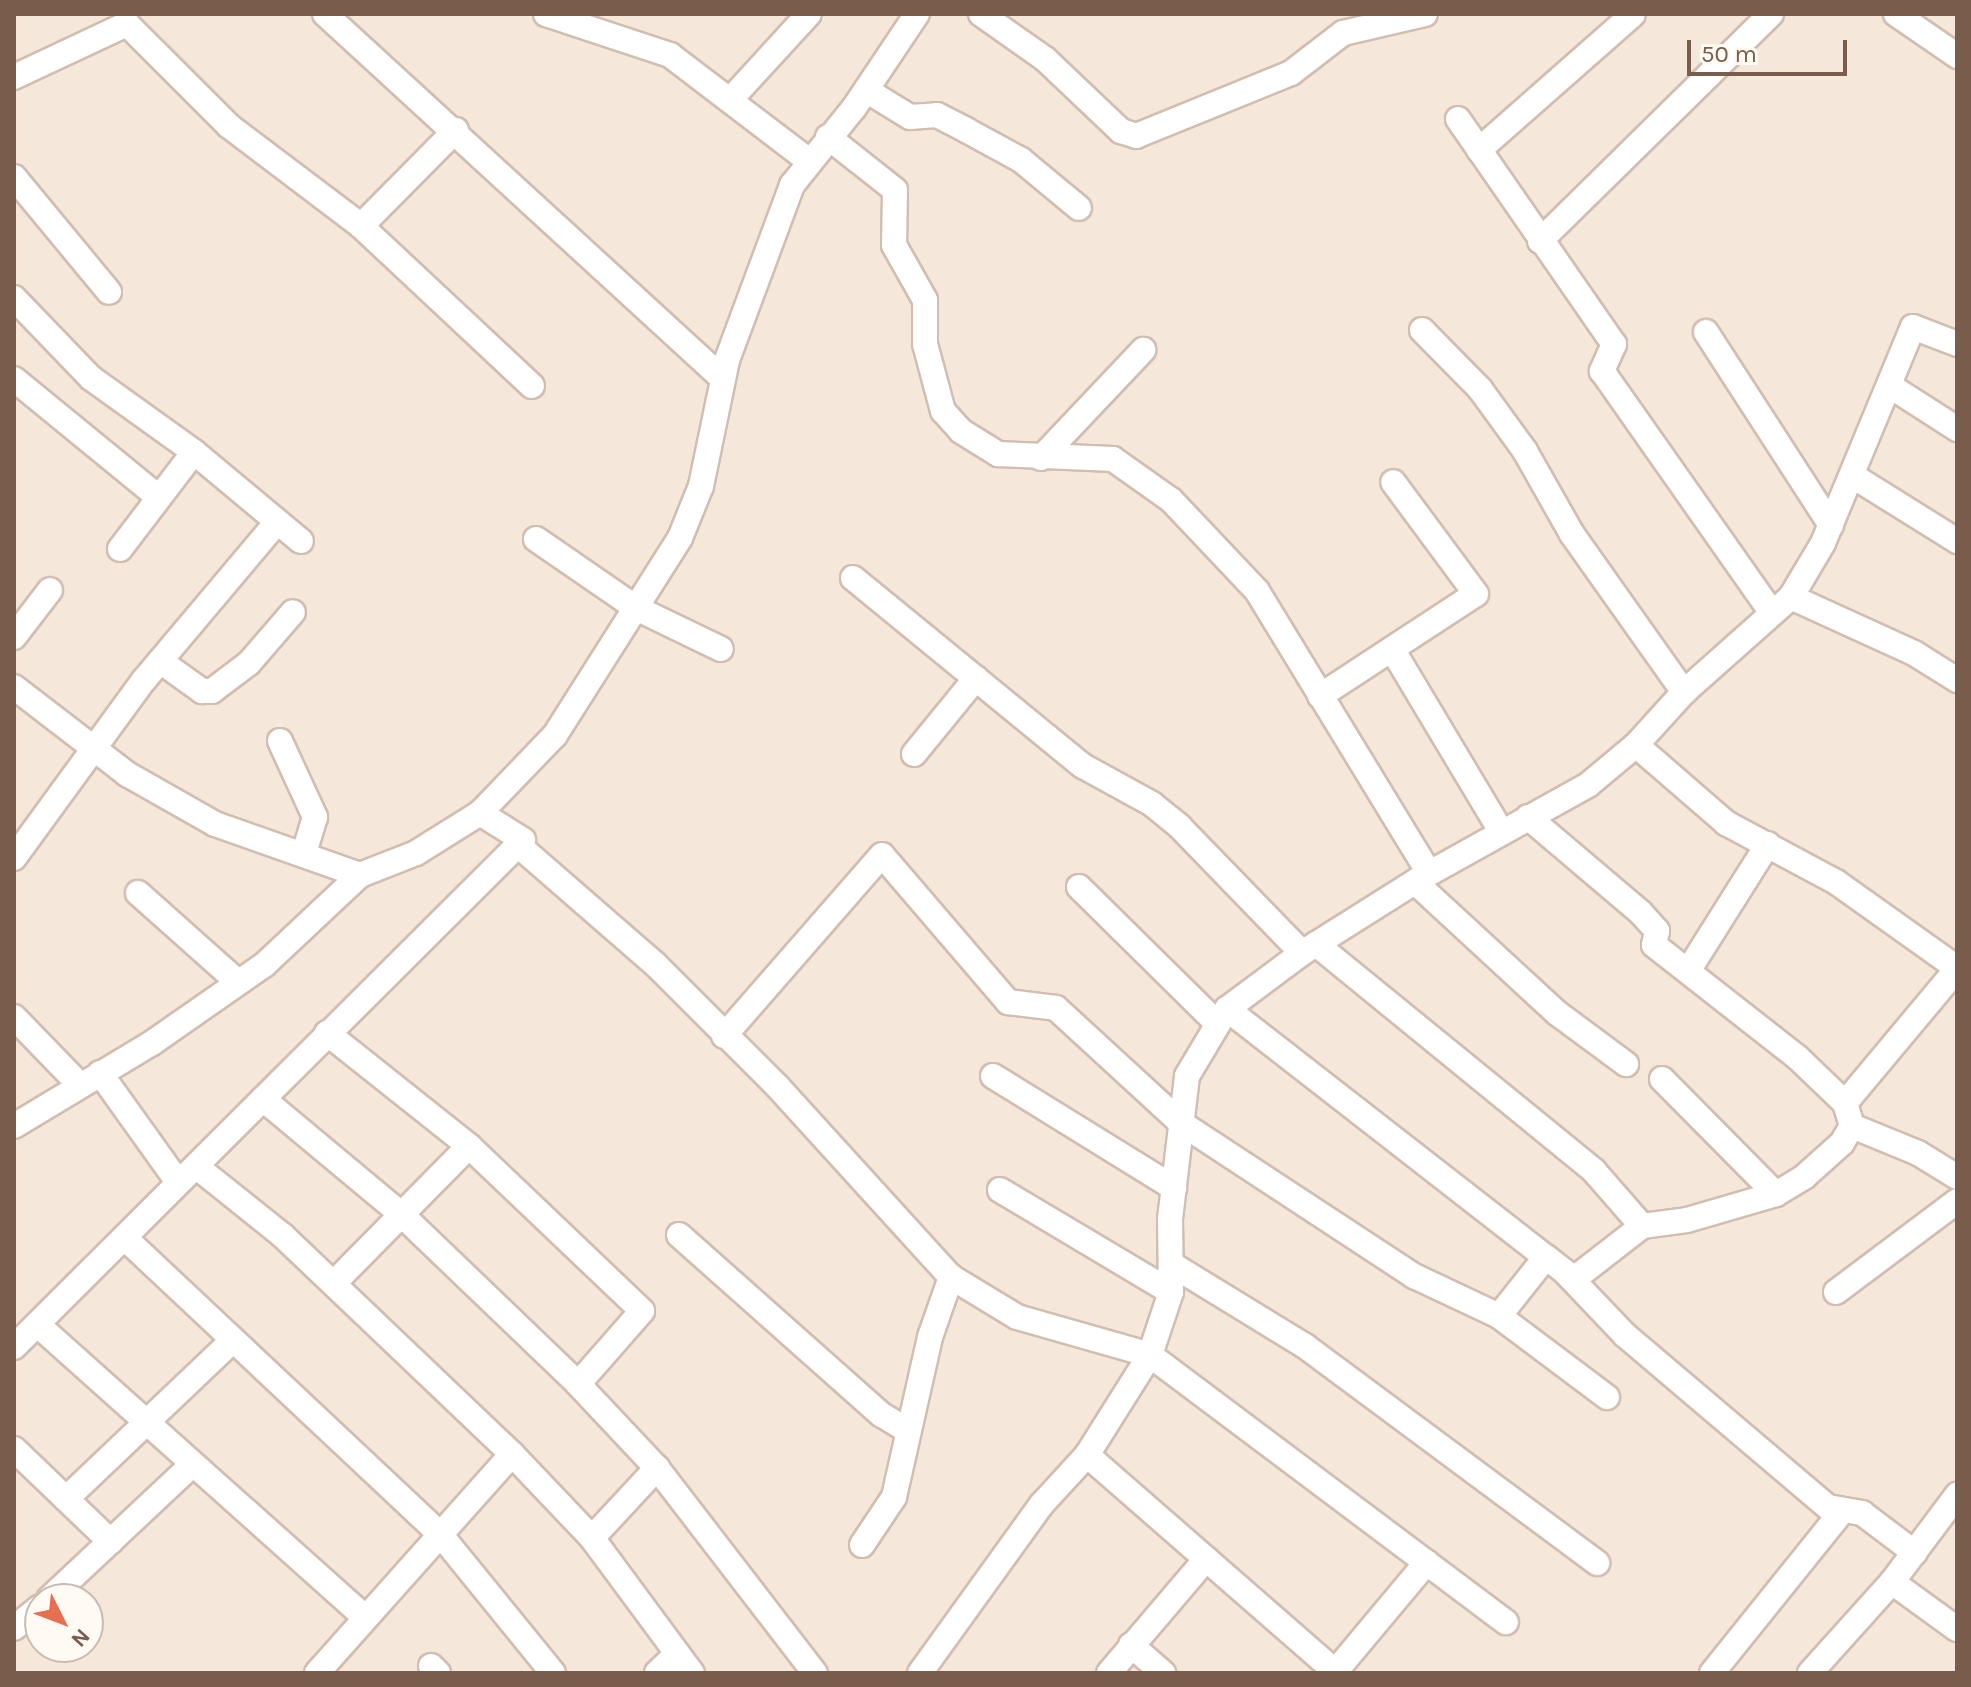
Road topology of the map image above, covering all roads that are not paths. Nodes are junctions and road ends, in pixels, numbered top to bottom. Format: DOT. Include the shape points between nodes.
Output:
graph roads {
  1 [pos="325,14"];
  2 [pos="546,14"];
  3 [pos="809,14"];
  4 [pos="917,14"];
  5 [pos="981,14"];
  6 [pos="1425,14"];
  7 [pos="1633,14"];
  8 [pos="1771,14"];
  9 [pos="1896,14"];
  10 [pos="1957,56"];
  11 [pos="14,77"];
  12 [pos="866,90"];
  13 [pos="731,99"];
  14 [pos="1458,119"];
  15 [pos="456,130"];
  16 [pos="828,137"];
  17 [pos="1479,150"];
  18 [pos="808,160"];
  19 [pos="14,177"];
  20 [pos="1079,208"];
  21 [pos="361,226"];
  22 [pos="1540,241"];
  23 [pos="109,292"];
  24 [pos="14,298"];
  25 [pos="1422,330"];
  26 [pos="1706,332"];
  27 [pos="1957,344"];
  28 [pos="1143,350"];
  29 [pos="14,379"];
  30 [pos="723,379"];
  31 [pos="532,386"];
  32 [pos="1890,386"];
  33 [pos="1957,429"];
  34 [pos="194,452"];
  35 [pos="1041,458"];
  36 [pos="1853,476"];
  37 [pos="1393,482"];
  38 [pos="158,497"];
  39 [pos="277,522"];
  40 [pos="1831,525"];
  41 [pos="536,539"];
  42 [pos="301,541"];
  43 [pos="1957,541"];
  44 [pos="120,549"];
  45 [pos="853,578"];
  46 [pos="50,590"];
  47 [pos="1791,597"];
  48 [pos="636,608"];
  49 [pos="293,612"];
  50 [pos="1772,613"];
  51 [pos="14,637"];
  52 [pos="721,649"];
  53 [pos="1392,649"];
  54 [pos="160,661"];
  55 [pos="976,678"];
  56 [pos="1957,680"];
  57 [pos="14,687"];
  58 [pos="1684,692"];
  59 [pos="1320,696"];
  60 [pos="280,741"];
  61 [pos="1636,745"];
  62 [pos="92,748"];
  63 [pos="914,754"];
  64 [pos="480,813"];
  65 [pos="1528,817"];
  66 [pos="1501,831"];
  67 [pos="1768,844"];
  68 [pos="518,845"];
  69 [pos="304,854"];
  70 [pos="14,858"];
  71 [pos="360,875"];
  72 [pos="1422,878"];
  73 [pos="1079,887"];
  74 [pos="138,893"];
  75 [pos="1309,949"];
  76 [pos="1957,968"];
  77 [pos="1688,971"];
  78 [pos="238,982"];
  79 [pos="1223,1016"];
  80 [pos="14,1017"];
  81 [pos="327,1033"];
  82 [pos="724,1036"];
  83 [pos="1626,1064"];
  84 [pos="993,1076"];
  85 [pos="90,1079"];
  86 [pos="1662,1079"];
  87 [pos="263,1099"];
  88 [pos="1848,1115"];
  89 [pos="1181,1123"];
  90 [pos="14,1126"];
  91 [pos="469,1146"];
  92 [pos="187,1174"];
  93 [pos="1957,1177"];
  94 [pos="1174,1188"];
  95 [pos="1000,1190"];
  96 [pos="1776,1194"];
  97 [pos="1957,1201"];
  98 [pos="402,1215"];
  99 [pos="1642,1226"];
  100 [pos="679,1235"];
  101 [pos="127,1240"];
  102 [pos="1171,1264"];
  103 [pos="1556,1265"];
  104 [pos="951,1277"];
  105 [pos="334,1283"];
  106 [pos="1171,1292"];
  107 [pos="1836,1292"];
  108 [pos="1499,1316"];
  109 [pos="38,1325"];
  110 [pos="233,1340"];
  111 [pos="14,1347"];
  112 [pos="1150,1355"];
  113 [pos="578,1384"];
  114 [pos="1607,1397"];
  115 [pos="147,1422"];
  116 [pos="909,1431"];
  117 [pos="14,1449"];
  118 [pos="512,1454"];
  119 [pos="1087,1455"];
  120 [pos="193,1464"];
  121 [pos="657,1468"];
  122 [pos="1957,1495"];
  123 [pos="66,1499"];
  124 [pos="1843,1510"];
  125 [pos="440,1534"];
  126 [pos="592,1538"];
  127 [pos="111,1542"];
  128 [pos="862,1545"];
  129 [pos="1915,1553"];
  130 [pos="1206,1559"];
  131 [pos="1427,1562"];
  132 [pos="1597,1563"];
  133 [pos="1892,1582"];
  134 [pos="66,1583"];
  135 [pos="364,1616"];
  136 [pos="1506,1622"];
  137 [pos="1957,1629"];
  138 [pos="1131,1645"];
  139 [pos="684,1663"];
  140 [pos="925,1671"];
  141 [pos="1336,1672"];
  142 [pos="317,1673"];
  143 [pos="553,1673"];
  144 [pos="657,1673"];
  145 [pos="815,1673"];
  146 [pos="1109,1673"];
  147 [pos="1163,1673"];
  148 [pos="1712,1673"];
  149 [pos="1810,1673"];
  1 -- 15 [label="street"];
  2 -- 13 [label="street" via="670,55"];
  3 -- 13 [label="street"];
  4 -- 12 [label="street"];
  5 -- 6 [label="street" via="1045,59 1121,131 1136,136 1291,73 1343,33"];
  7 -- 17 [label="street"];
  8 -- 22 [label="street"];
  9 -- 10 [label="street"];
  11 -- 21 [label="street" via="127,24 229,126"];
  12 -- 16 [label="street"];
  12 -- 20 [label="street" via="910,117 937,115 980,137 1021,160"];
  13 -- 18 [label="street"];
  14 -- 17 [label="street"];
  15 -- 21 [label="street"];
  15 -- 30 [label="street" via="530,205"];
  16 -- 18 [label="street"];
  16 -- 35 [label="street" via="895,190 894,245 925,300 925,344 943,411 961,431 998,454"];
  17 -- 22 [label="street"];
  18 -- 30 [label="street" via="792,185"];
  19 -- 23 [label="street"];
  21 -- 31 [label="street"];
  22 -- 50 [label="street" via="1614,344 1602,371"];
  24 -- 34 [label="street" via="91,378"];
  25 -- 58 [label="street" via="1489,402 1572,534"];
  26 -- 40 [label="street"];
  27 -- 32 [label="street" via="1913,327"];
  28 -- 35 [label="street"];
  29 -- 38 [label="street"];
  30 -- 48 [label="street" via="701,486 680,538"];
  32 -- 33 [label="street"];
  32 -- 36 [label="street"];
  34 -- 38 [label="street"];
  34 -- 39 [label="street"];
  35 -- 59 [label="street" via="1113,459 1148,479 1257,591"];
  36 -- 40 [label="street"];
  36 -- 43 [label="street"];
  37 -- 53 [label="street" via="1476,594"];
  38 -- 44 [label="street"];
  39 -- 42 [label="street"];
  39 -- 54 [label="street"];
  40 -- 47 [label="street"];
  41 -- 48 [label="street"];
  45 -- 55 [label="street"];
  46 -- 51 [label="street"];
  47 -- 50 [label="street"];
  47 -- 56 [label="street" via="1914,653"];
  48 -- 52 [label="street"];
  48 -- 64 [label="street" via="555,735"];
  49 -- 54 [label="street" via="249,663 212,691 202,691"];
  50 -- 58 [label="street"];
  53 -- 59 [label="street"];
  53 -- 66 [label="street"];
  54 -- 62 [label="street"];
  55 -- 63 [label="street"];
  55 -- 75 [label="street" via="1083,766 1152,804"];
  57 -- 62 [label="street"];
  58 -- 61 [label="street"];
  59 -- 72 [label="street"];
  60 -- 69 [label="street" via="315,817"];
  61 -- 65 [label="street" via="1588,785"];
  61 -- 67 [label="street" via="1726,823"];
  62 -- 69 [label="street" via="215,824"];
  62 -- 70 [label="street"];
  64 -- 68 [label="street" via="523,840"];
  64 -- 71 [label="street" via="416,853"];
  65 -- 66 [label="street"];
  65 -- 77 [label="street" via="1641,913 1657,931 1654,945"];
  66 -- 72 [label="street"];
  67 -- 76 [label="street" via="1836,882"];
  67 -- 77 [label="street"];
  68 -- 81 [label="street" via="447,921"];
  68 -- 82 [label="street" via="655,964"];
  69 -- 71 [label="street"];
  71 -- 78 [label="street"];
  72 -- 75 [label="street"];
  72 -- 83 [label="street" via="1557,1013"];
  73 -- 79 [label="street"];
  74 -- 78 [label="street"];
  75 -- 79 [label="street"];
  75 -- 99 [label="street" via="1594,1171"];
  76 -- 88 [label="street"];
  77 -- 88 [label="street" via="1797,1057"];
  78 -- 85 [label="street"];
  79 -- 89 [label="street" via="1187,1076"];
  79 -- 103 [label="street"];
  80 -- 85 [label="street"];
  81 -- 87 [label="street"];
  81 -- 91 [label="street"];
  82 -- 89 [label="street" via="882,855 1008,1002 1056,1008"];
  82 -- 104 [label="street" via="778,1087"];
  84 -- 94 [label="street"];
  85 -- 90 [label="street"];
  85 -- 92 [label="street"];
  86 -- 96 [label="street"];
  87 -- 92 [label="street"];
  87 -- 98 [label="street"];
  88 -- 93 [label="street"];
  88 -- 96 [label="street" via="1842,1143"];
  89 -- 94 [label="street"];
  89 -- 108 [label="street" via="1414,1276"];
  91 -- 98 [label="street"];
  91 -- 113 [label="street" via="642,1311"];
  92 -- 101 [label="street"];
  92 -- 105 [label="street"];
  94 -- 102 [label="street"];
  95 -- 106 [label="street"];
  96 -- 99 [label="street" via="1687,1220"];
  97 -- 107 [label="street"];
  98 -- 105 [label="street"];
  98 -- 113 [label="street"];
  99 -- 103 [label="street" via="1574,1279"];
  100 -- 116 [label="street" via="882,1415"];
  101 -- 109 [label="street"];
  101 -- 110 [label="street"];
  102 -- 106 [label="street"];
  102 -- 132 [label="street" via="1305,1346"];
  103 -- 108 [label="street"];
  103 -- 124 [label="street" via="1625,1335 1828,1507"];
  104 -- 112 [label="street" via="1017,1317"];
  104 -- 116 [label="street" via="930,1337"];
  105 -- 118 [label="street"];
  106 -- 112 [label="street"];
  108 -- 114 [label="street"];
  109 -- 111 [label="street"];
  109 -- 115 [label="street"];
  110 -- 115 [label="street"];
  110 -- 125 [label="street"];
  112 -- 119 [label="street"];
  112 -- 131 [label="street"];
  113 -- 121 [label="street"];
  115 -- 120 [label="street"];
  115 -- 123 [label="street"];
  116 -- 128 [label="street" via="894,1497"];
  117 -- 123 [label="street"];
  118 -- 125 [label="street"];
  118 -- 126 [label="street"];
  119 -- 130 [label="street"];
  119 -- 140 [label="street" via="1042,1504"];
  120 -- 127 [label="street"];
  120 -- 135 [label="street"];
  121 -- 126 [label="street"];
  121 -- 145 [label="street"];
  122 -- 129 [label="street"];
  123 -- 127 [label="street"];
  124 -- 129 [label="street" via="1862,1513"];
  124 -- 148 [label="street"];
  125 -- 135 [label="street"];
  125 -- 143 [label="street"];
  126 -- 139 [label="street"];
  127 -- 134 [label="street"];
  129 -- 133 [label="street"];
  130 -- 138 [label="street"];
  130 -- 141 [label="street"];
  131 -- 136 [label="street"];
  131 -- 141 [label="street"];
  133 -- 137 [label="street"];
  133 -- 149 [label="street"];
  135 -- 142 [label="street"];
  138 -- 146 [label="street"];
  138 -- 147 [label="street"];
  139 -- 144 [label="street"];
}
